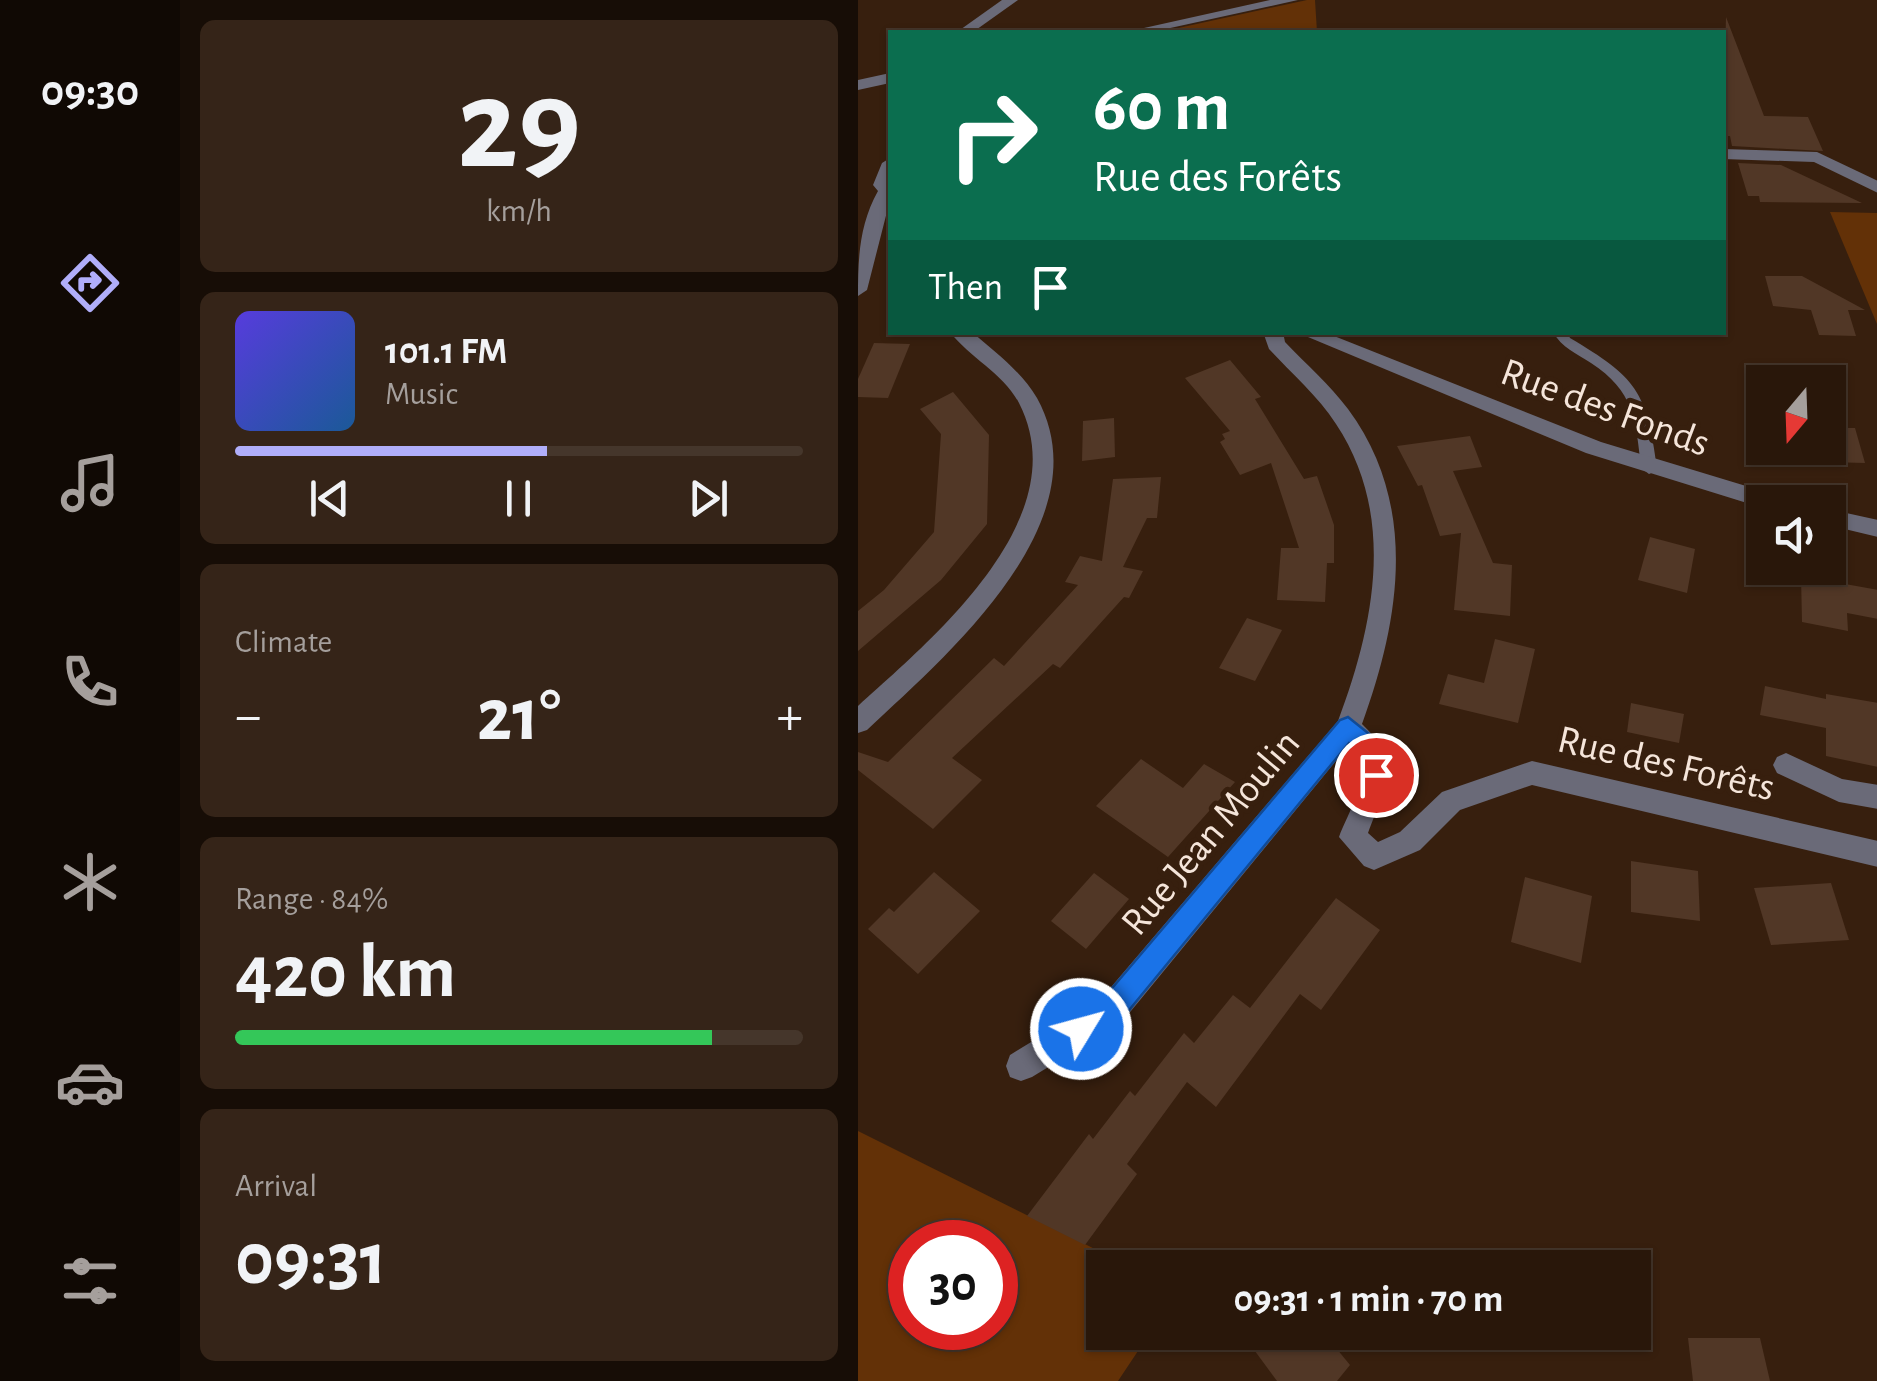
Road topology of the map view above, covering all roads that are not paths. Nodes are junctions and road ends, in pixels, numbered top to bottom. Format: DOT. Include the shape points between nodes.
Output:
graph roads {
  1 [pos="1011,0"];
  2 [pos="1291,0"];
  3 [pos="967,30"];
  4 [pos="1144,30"];
  5 [pos="888,78"];
  6 [pos="858,84"];
  7 [pos="1726,154"];
  8 [pos="888,169"];
  9 [pos="1878,188"];
  10 [pos="888,191"];
  11 [pos="888,193"];
  12 [pos="858,290"];
  13 [pos="962,335"];
  14 [pos="1273,335"];
  15 [pos="1313,335"];
  16 [pos="1562,335"];
  17 [pos="1649,468"];
  18 [pos="1746,495"];
  19 [pos="1846,521"];
  20 [pos="1878,529"];
  21 [pos="858,722"];
  22 [pos="1348,727"];
  23 [pos="1786,765"];
  24 [pos="1878,797"];
  25 [pos="1878,854"];
  26 [pos="1021,1066"];
  1 -- 3 [label="street"];
  2 -- 4 [label="street"];
  5 -- 6 [label="street"];
  7 -- 9 [label="street" via="1817,157"];
  8 -- 10 [label="street" via="882,186"];
  11 -- 12 [label="street" via="877,209"];
  13 -- 21 [label="street" via="1008,374 1032,407 1042,450 1038,498 991,588"];
  14 -- 22 [label="street, Rue Jean Moulin" via="1346,421 1372,470 1382,514 1390,566 1383,622"];
  15 -- 17 [label="street, Rue des Fonds"];
  16 -- 17 [label="lane" via="1618,372 1642,412"];
  17 -- 18 [label="street, Rue des Fonds"];
  19 -- 20 [label="street"];
  22 -- 25 [label="street, Rue des Forêts" via="1374,752 1376,775 1353,837 1374,857 1410,842 1451,801 1532,773"];
  22 -- 26 [label="street, Rue Jean Moulin" via="1111,1011"];
  23 -- 24 [label="street" via="1839,790"];
}
